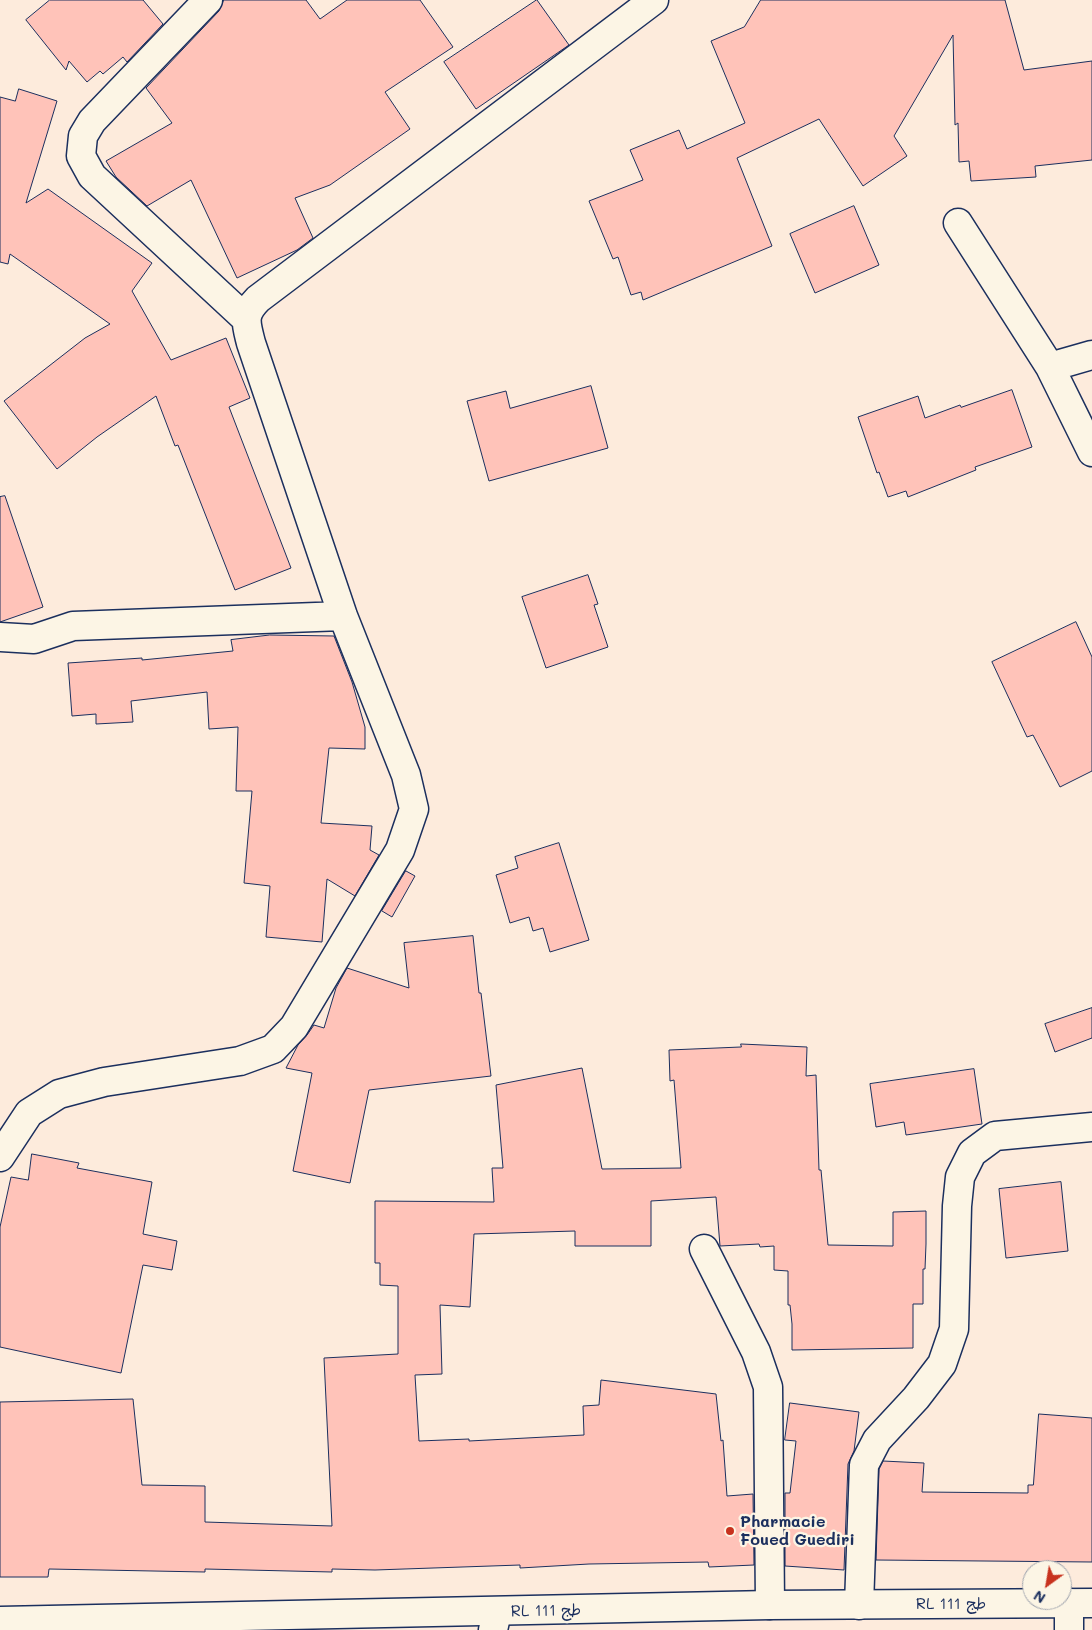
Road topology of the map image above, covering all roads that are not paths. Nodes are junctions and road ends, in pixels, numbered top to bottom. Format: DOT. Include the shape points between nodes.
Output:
graph roads {
  1 [pos="208,0"];
  2 [pos="654,0"];
  3 [pos="958,223"];
  4 [pos="245,318"];
  5 [pos="1092,355"];
  6 [pos="1050,367"];
  7 [pos="1092,452"];
  8 [pos="343,616"];
  9 [pos="0,637"];
  10 [pos="1092,1127"];
  11 [pos="0,1157"];
  12 [pos="704,1249"];
  13 [pos="1081,1603"];
  14 [pos="858,1605"];
  15 [pos="770,1606"];
  16 [pos="0,1621"];
  17 [pos="495,1621"];
  18 [pos="1069,1630"];
  1 -- 4 [label="street" via="92,121 84,136 81,156 92,176"];
  2 -- 4 [label="street" via="258,299 249,307"];
  3 -- 6 [label="street"];
  4 -- 8 [label="street" via="250,343"];
  5 -- 6 [label="street"];
  6 -- 7 [label="street"];
  8 -- 9 [label="street" via="73,626 34,639"];
  8 -- 11 [label="street" via="406,776 414,809 400,850 294,1027 273,1049 240,1061 104,1082 59,1094 30,1113"];
  10 -- 14 [label="street" via="995,1136 972,1153 960,1177 954,1330 942,1364 877,1440 864,1465"];
  12 -- 15 [label="street" via="756,1352 768,1387"];
  13 -- 14 [label="street, RL طج 111"];
  13 -- 18 [label="street"];
  14 -- 15 [label="street, RL طج 111"];
  15 -- 17 [label="street, RL طج 111"];
  16 -- 17 [label="street, RL طج 111"];
}
